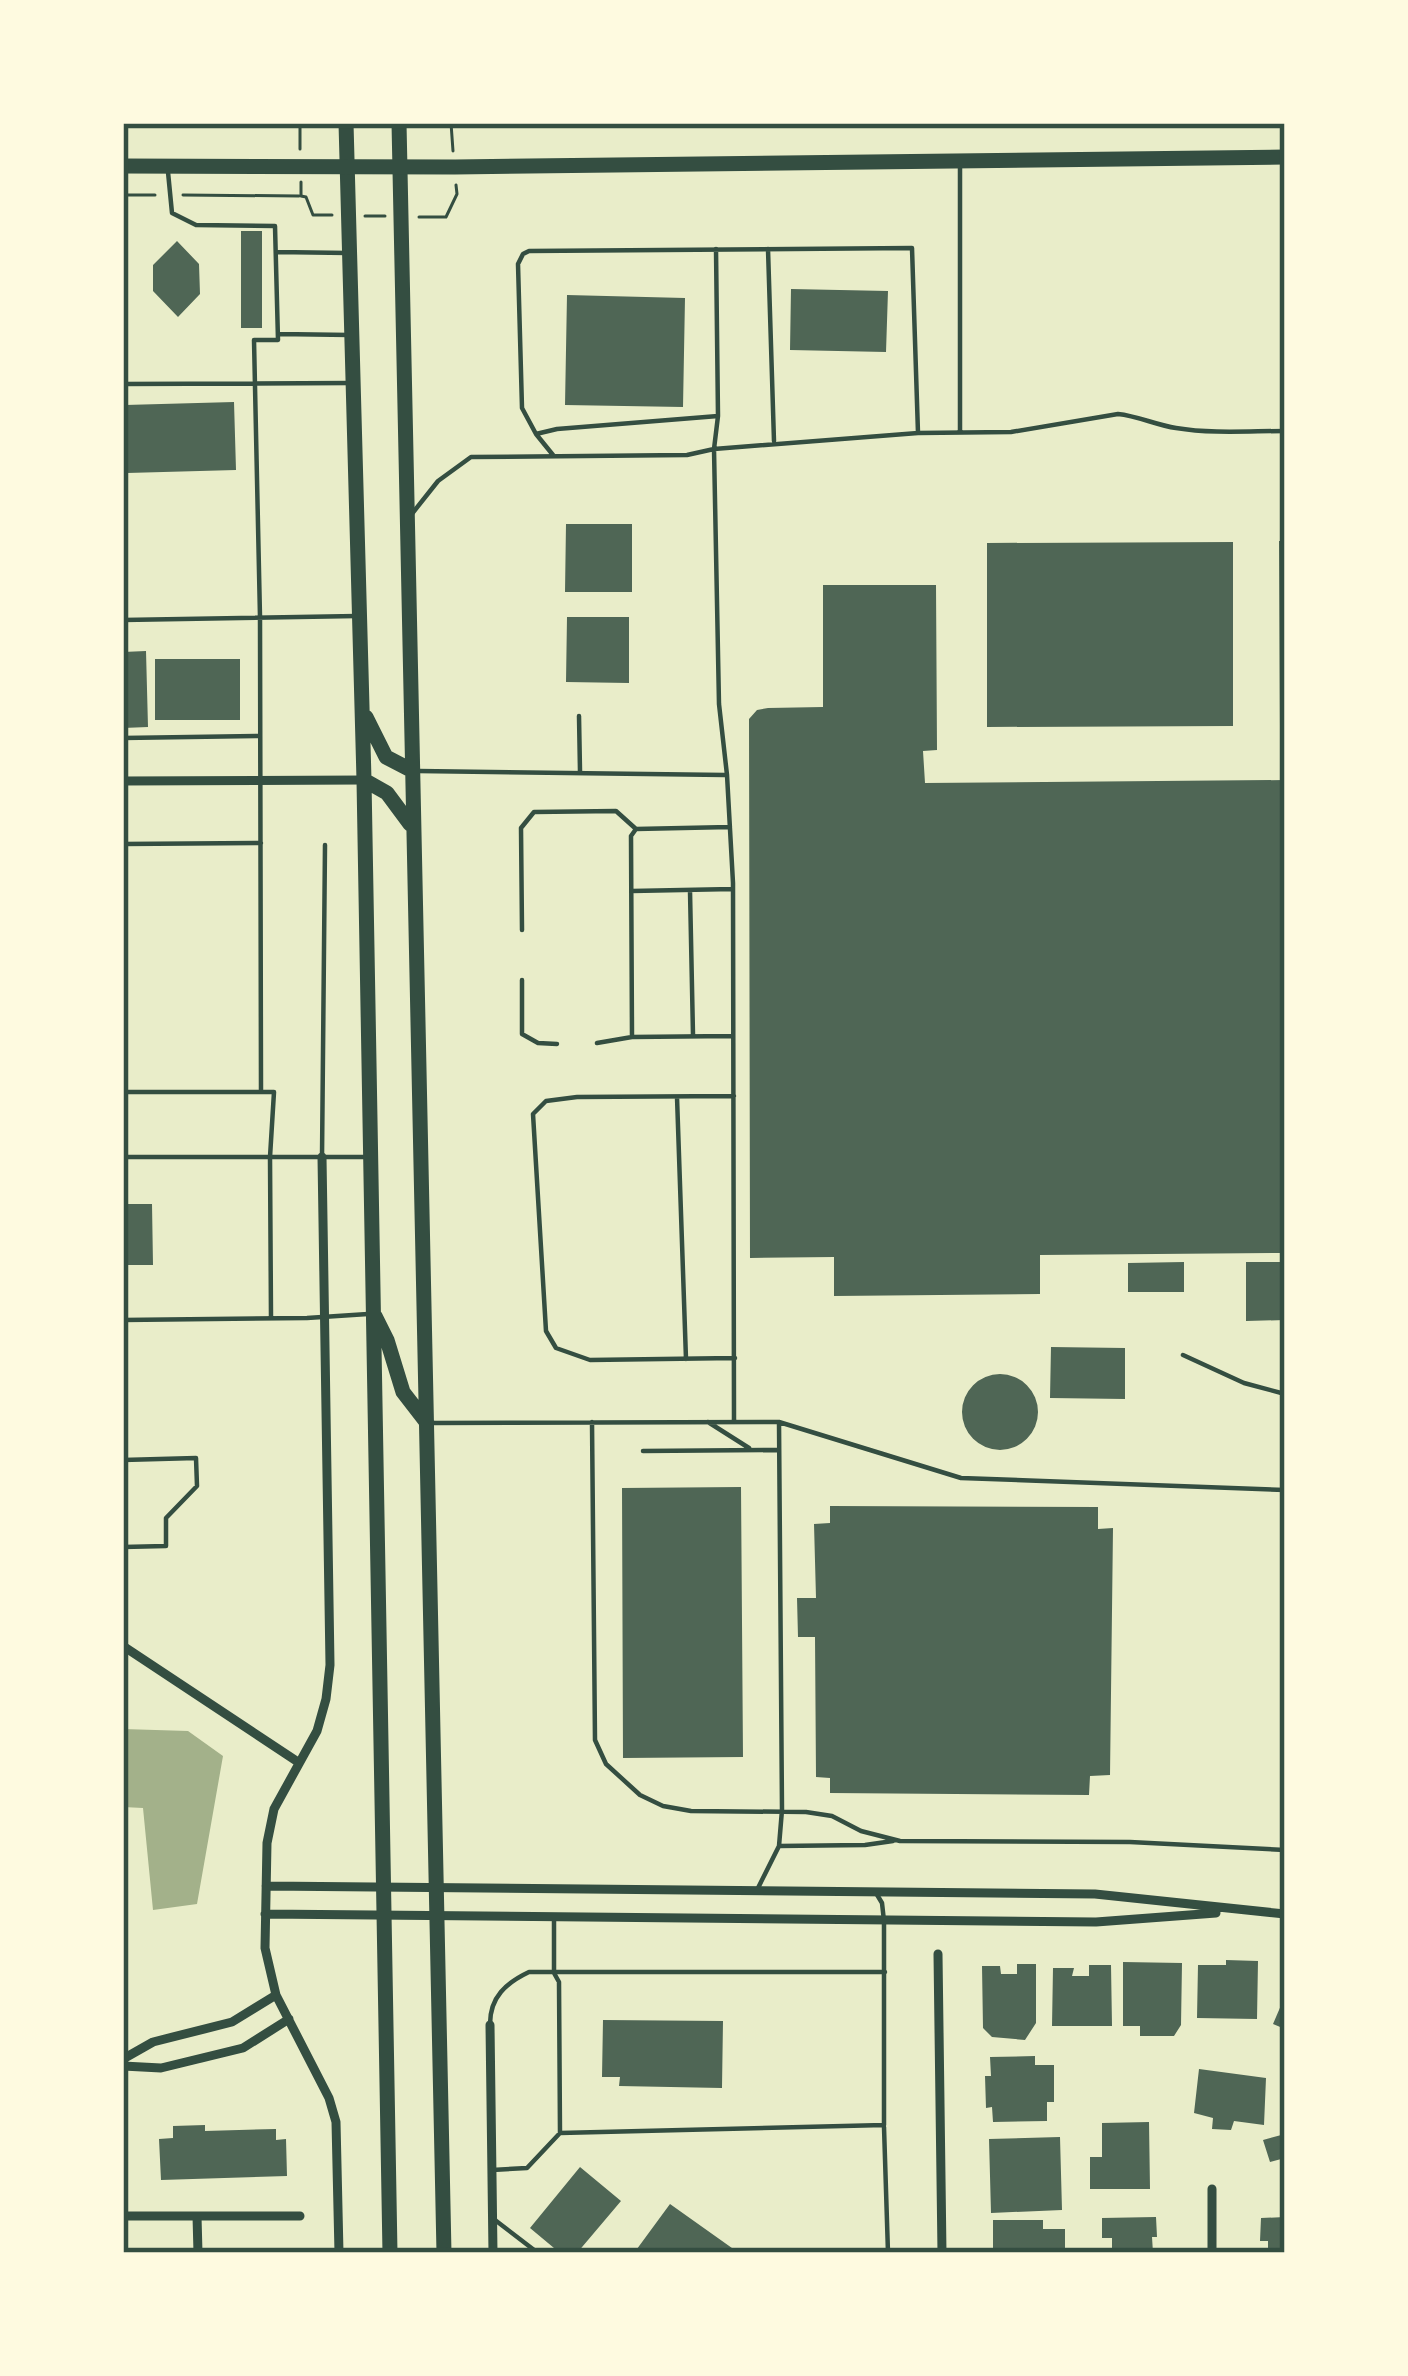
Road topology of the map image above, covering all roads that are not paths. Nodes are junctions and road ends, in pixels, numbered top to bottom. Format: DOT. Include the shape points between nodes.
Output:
graph roads {
  1 [pos="346,123"];
  2 [pos="399,123"];
  3 [pos="1285,157"];
  4 [pos="960,161"];
  5 [pos="123,166"];
  6 [pos="167,166"];
  7 [pos="347,167"];
  8 [pos="400,167"];
  9 [pos="716,249"];
  10 [pos="768,249"];
  11 [pos="276,252"];
  12 [pos="348,253"];
  13 [pos="278,334"];
  14 [pos="350,335"];
  15 [pos="254,381"];
  16 [pos="352,382"];
  17 [pos="123,384"];
  18 [pos="718,416"];
  19 [pos="1285,430"];
  20 [pos="960,431"];
  21 [pos="918,433"];
  22 [pos="536,434"];
  23 [pos="774,443"];
  24 [pos="714,449"];
  25 [pos="553,455"];
  26 [pos="408,520"];
  27 [pos="359,616"];
  28 [pos="260,617"];
  29 [pos="123,620"];
  30 [pos="360,703"];
  31 [pos="579,716"];
  32 [pos="259,736"];
  33 [pos="123,738"];
  34 [pos="412,771"];
  35 [pos="580,771"];
  36 [pos="727,775"];
  37 [pos="261,780"];
  38 [pos="123,781"];
  39 [pos="364,781"];
  40 [pos="412,826"];
  41 [pos="730,827"];
  42 [pos="636,829"];
  43 [pos="261,843"];
  44 [pos="123,844"];
  45 [pos="325,845"];
  46 [pos="733,889"];
  47 [pos="632,891"];
  48 [pos="690,891"];
  49 [pos="522,931"];
  50 [pos="522,980"];
  51 [pos="692,1036"];
  52 [pos="734,1036"];
  53 [pos="632,1037"];
  54 [pos="598,1043"];
  55 [pos="556,1044"];
  56 [pos="123,1092"];
  57 [pos="261,1092"];
  58 [pos="734,1096"];
  59 [pos="677,1097"];
  60 [pos="322,1156"];
  61 [pos="371,1156"];
  62 [pos="123,1157"];
  63 [pos="270,1157"];
  64 [pos="374,1314"];
  65 [pos="325,1316"];
  66 [pos="271,1318"];
  67 [pos="123,1320"];
  68 [pos="1183,1355"];
  69 [pos="735,1358"];
  70 [pos="686,1359"];
  71 [pos="1285,1394"];
  72 [pos="592,1422"];
  73 [pos="708,1422"];
  74 [pos="734,1422"];
  75 [pos="779,1422"];
  76 [pos="427,1423"];
  77 [pos="753,1450"];
  78 [pos="779,1450"];
  79 [pos="643,1451"];
  80 [pos="123,1460"];
  81 [pos="1285,1490"];
  82 [pos="123,1547"];
  83 [pos="123,1646"];
  84 [pos="298,1762"];
  85 [pos="782,1810"];
  86 [pos="900,1841"];
  87 [pos="779,1846"];
  88 [pos="1285,1850"];
  89 [pos="266,1886"];
  90 [pos="384,1886"];
  91 [pos="438,1887"];
  92 [pos="758,1890"];
  93 [pos="875,1892"];
  94 [pos="1239,1911"];
  95 [pos="1285,1914"];
  96 [pos="265,1915"];
  97 [pos="384,1916"];
  98 [pos="438,1916"];
  99 [pos="554,1917"];
  100 [pos="884,1921"];
  101 [pos="938,1954"];
  102 [pos="885,1972"];
  103 [pos="554,1973"];
  104 [pos="276,1995"];
  105 [pos="289,2019"];
  106 [pos="490,2025"];
  107 [pos="123,2062"];
  108 [pos="884,2125"];
  109 [pos="560,2133"];
  110 [pos="492,2170"];
  111 [pos="1212,2189"];
  112 [pos="123,2216"];
  113 [pos="197,2216"];
  114 [pos="300,2216"];
  115 [pos="492,2218"];
  116 [pos="198,2253"];
  117 [pos="339,2253"];
  118 [pos="390,2253"];
  119 [pos="443,2253"];
  120 [pos="493,2253"];
  121 [pos="538,2253"];
  122 [pos="888,2253"];
  123 [pos="942,2253"];
  124 [pos="1212,2253"];
  1 -- 7 [label="main road"];
  2 -- 8 [label="main road"];
  3 -- 4 [label="main road"];
  4 -- 8 [label="main road"];
  4 -- 20 [label="lane"];
  5 -- 6 [label="main road"];
  6 -- 7 [label="main road"];
  6 -- 11 [label="lane" via="172,213 196,225 275,226"];
  7 -- 8 [label="main road"];
  7 -- 12 [label="main road"];
  8 -- 26 [label="main road"];
  9 -- 10 [label="lane"];
  9 -- 18 [label="lane"];
  9 -- 22 [label="lane" via="524,254 522,408"];
  10 -- 21 [label="lane" via="912,248"];
  10 -- 23 [label="lane"];
  11 -- 12 [label="lane"];
  11 -- 13 [label="lane"];
  12 -- 14 [label="main road"];
  13 -- 14 [label="lane"];
  13 -- 15 [label="lane" via="254,340"];
  14 -- 16 [label="main road"];
  15 -- 16 [label="lane"];
  15 -- 17 [label="lane"];
  15 -- 28 [label="lane"];
  16 -- 27 [label="main road"];
  18 -- 22 [label="lane"];
  18 -- 24 [label="lane"];
  19 -- 20 [label="lane" via="1170,428 1118,414 1011,432"];
  20 -- 21 [label="lane"];
  21 -- 23 [label="lane"];
  22 -- 25 [label="lane"];
  23 -- 24 [label="lane"];
  24 -- 25 [label="lane"];
  24 -- 36 [label="lane" via="718,704"];
  25 -- 26 [label="lane" via="471,457 438,481"];
  26 -- 34 [label="main road"];
  27 -- 28 [label="lane"];
  27 -- 30 [label="main road"];
  28 -- 29 [label="lane"];
  28 -- 32 [label="lane"];
  30 -- 34 [label="main road" via="386,757"];
  30 -- 39 [label="main road"];
  31 -- 35 [label="lane"];
  32 -- 33 [label="lane"];
  32 -- 37 [label="lane"];
  34 -- 35 [label="lane"];
  34 -- 40 [label="main road"];
  35 -- 36 [label="lane"];
  36 -- 41 [label="lane"];
  37 -- 38 [label="street"];
  37 -- 39 [label="street"];
  37 -- 43 [label="lane"];
  39 -- 40 [label="main road" via="387,794"];
  39 -- 61 [label="main road"];
  40 -- 76 [label="main road"];
  41 -- 42 [label="lane"];
  41 -- 46 [label="lane"];
  42 -- 47 [label="lane"];
  42 -- 49 [label="lane" via="616,811 534,812 521,827"];
  43 -- 44 [label="lane"];
  43 -- 57 [label="lane"];
  45 -- 60 [label="lane"];
  46 -- 48 [label="lane"];
  46 -- 52 [label="lane"];
  47 -- 48 [label="lane"];
  47 -- 53 [label="lane"];
  48 -- 51 [label="lane"];
  50 -- 55 [label="lane" via="522,1034"];
  51 -- 52 [label="lane"];
  51 -- 53 [label="lane"];
  52 -- 58 [label="lane"];
  53 -- 54 [label="lane"];
  56 -- 57 [label="lane"];
  57 -- 63 [label="lane" via="274,1092"];
  58 -- 59 [label="lane"];
  58 -- 69 [label="lane"];
  59 -- 70 [label="lane"];
  59 -- 70 [label="lane" via="562,1099 533,1114 546,1331 556,1348 590,1360"];
  60 -- 61 [label="lane"];
  60 -- 63 [label="lane"];
  60 -- 65 [label="street"];
  61 -- 64 [label="main road"];
  62 -- 63 [label="lane"];
  63 -- 66 [label="lane"];
  64 -- 65 [label="lane"];
  64 -- 76 [label="main road" via="403,1392"];
  64 -- 90 [label="main road"];
  65 -- 66 [label="lane"];
  65 -- 84 [label="street" via="330,1665 317,1731"];
  66 -- 67 [label="lane"];
  68 -- 71 [label="lane"];
  69 -- 70 [label="lane"];
  69 -- 74 [label="lane"];
  72 -- 73 [label="lane"];
  72 -- 76 [label="lane"];
  72 -- 85 [label="lane" via="593,1723 600,1756 663,1806"];
  73 -- 74 [label="lane"];
  73 -- 77 [label="lane"];
  74 -- 75 [label="lane"];
  75 -- 78 [label="lane"];
  75 -- 81 [label="lane" via="961,1478"];
  76 -- 91 [label="main road"];
  77 -- 78 [label="lane"];
  77 -- 79 [label="lane"];
  78 -- 85 [label="lane"];
  80 -- 82 [label="lane" via="196,1458 197,1486 166,1517 166,1546"];
  83 -- 84 [label="street"];
  84 -- 89 [label="street" via="274,1808"];
  85 -- 86 [label="lane" via="832,1816"];
  85 -- 87 [label="lane"];
  86 -- 87 [label="lane"];
  86 -- 88 [label="lane"];
  87 -- 92 [label="lane"];
  89 -- 90 [label="street"];
  89 -- 96 [label="street"];
  90 -- 91 [label="street"];
  90 -- 97 [label="main road"];
  91 -- 92 [label="street"];
  91 -- 98 [label="main road"];
  92 -- 93 [label="street"];
  93 -- 94 [label="street" via="1095,1894"];
  93 -- 100 [label="lane"];
  94 -- 95 [label="street"];
  94 -- 100 [label="street" via="1096,1922"];
  96 -- 97 [label="street"];
  96 -- 104 [label="street"];
  97 -- 98 [label="street"];
  97 -- 118 [label="main road"];
  98 -- 99 [label="street"];
  98 -- 119 [label="main road"];
  99 -- 100 [label="street"];
  99 -- 103 [label="lane"];
  100 -- 102 [label="lane"];
  101 -- 123 [label="street"];
  102 -- 103 [label="lane"];
  102 -- 108 [label="lane"];
  103 -- 106 [label="lane" via="510,1982"];
  103 -- 109 [label="lane"];
  104 -- 105 [label="street"];
  104 -- 107 [label="street" via="232,2022 152,2042"];
  105 -- 107 [label="street" via="243,2048 161,2068"];
  105 -- 117 [label="street" via="336,2122"];
  106 -- 110 [label="street"];
  108 -- 109 [label="lane"];
  108 -- 122 [label="lane"];
  109 -- 110 [label="lane" via="527,2168"];
  110 -- 115 [label="street"];
  111 -- 124 [label="street"];
  112 -- 113 [label="street"];
  113 -- 114 [label="street"];
  113 -- 116 [label="street"];
  115 -- 120 [label="street"];
  115 -- 121 [label="lane"];
}
